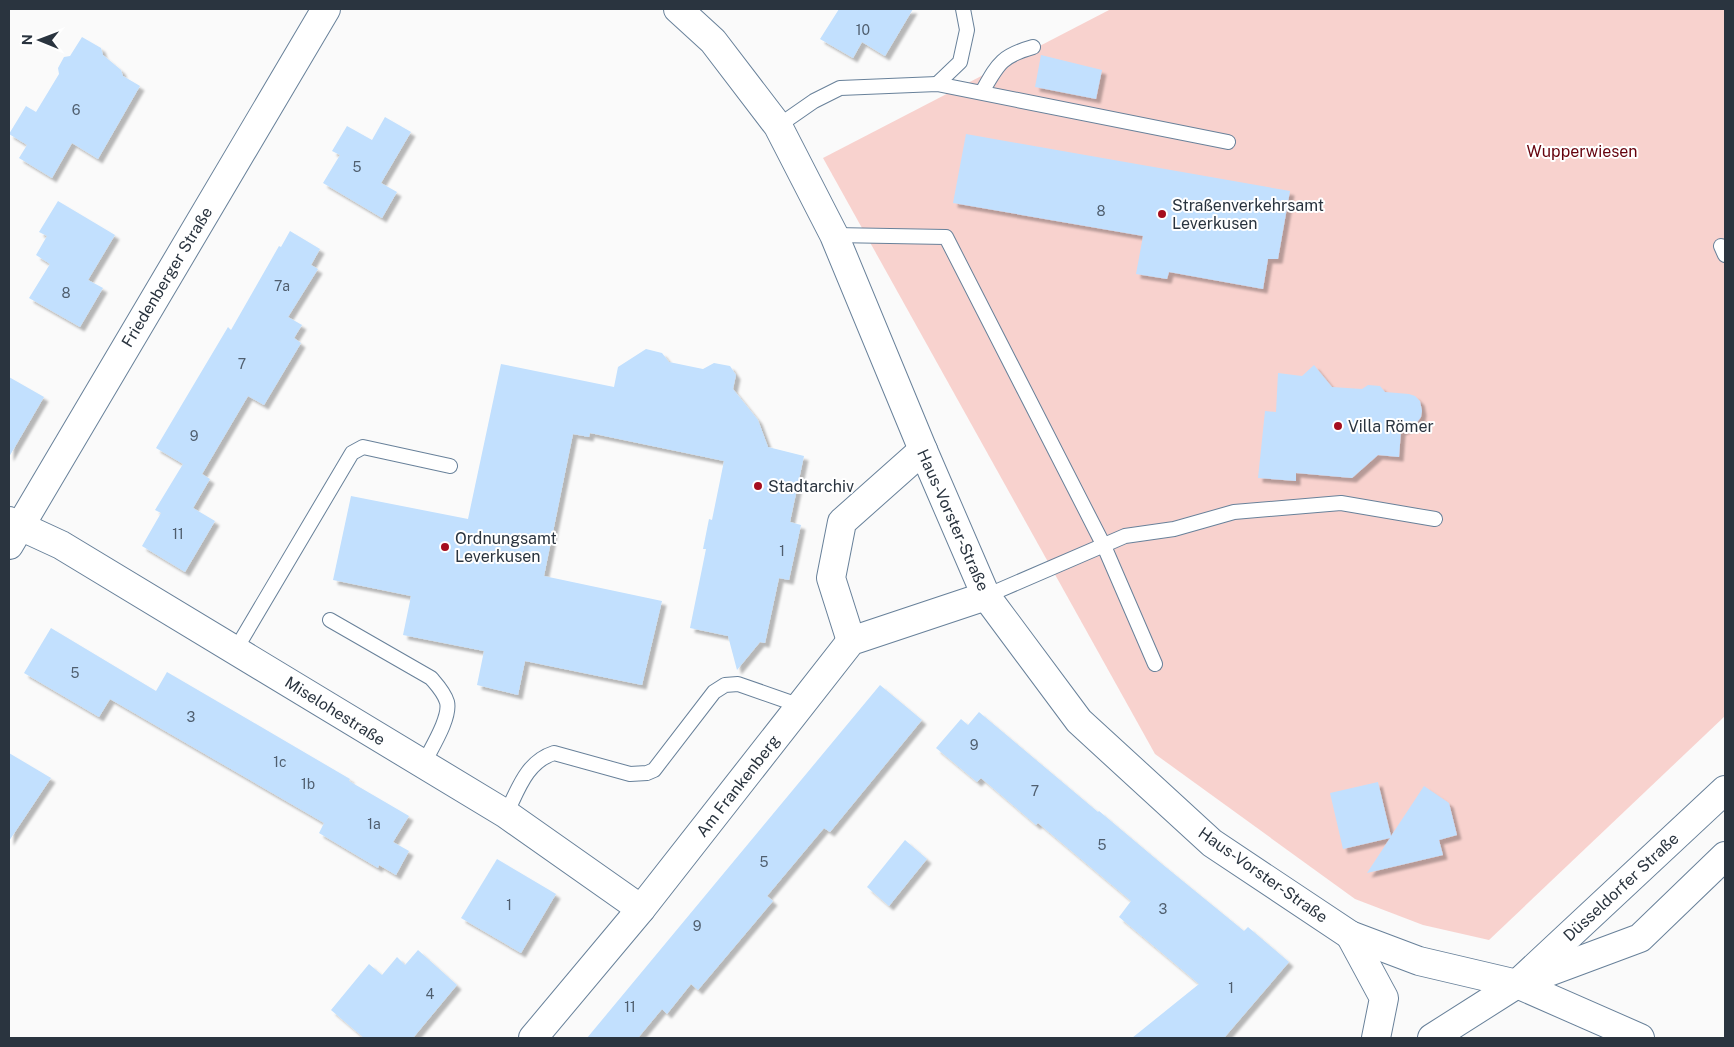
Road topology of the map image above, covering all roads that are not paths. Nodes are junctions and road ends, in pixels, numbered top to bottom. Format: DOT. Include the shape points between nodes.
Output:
graph roads {
  1 [pos="326,9"];
  2 [pos="678,9"];
  3 [pos="963,9"];
  4 [pos="1033,47"];
  5 [pos="938,84"];
  6 [pos="982,92"];
  7 [pos="778,126"];
  8 [pos="1228,142"];
  9 [pos="834,235"];
  10 [pos="923,450"];
  11 [pos="450,466"];
  12 [pos="1435,519"];
  13 [pos="12,531"];
  14 [pos="1104,546"];
  15 [pos="986,596"];
  16 [pos="330,620"];
  17 [pos="851,642"];
  18 [pos="236,649"];
  19 [pos="1155,664"];
  20 [pos="801,706"];
  21 [pos="423,765"];
  22 [pos="1725,790"];
  23 [pos="506,814"];
  24 [pos="1725,856"];
  25 [pos="641,909"];
  26 [pos="1350,935"];
  27 [pos="1516,984"];
  28 [pos="533,1038"];
  29 [pos="1376,1038"];
  30 [pos="1432,1038"];
  31 [pos="1640,1038"];
  1 -- 13 [label="street, Friedenberger Straße"];
  2 -- 7 [label="street, Haus-Vorster-Straße" via="713,41"];
  3 -- 5 [label="lane" via="967,30 960,62"];
  4 -- 6 [label="lane" via="1014,52 996,66"];
  5 -- 6 [label="lane"];
  5 -- 7 [label="lane" via="840,88 814,101"];
  6 -- 8 [label="lane"];
  7 -- 9 [label="street, Haus-Vorster-Straße"];
  9 -- 10 [label="street, Haus-Vorster-Straße"];
  9 -- 14 [label="lane" via="946,237"];
  10 -- 15 [label="street, Haus-Vorster-Straße"];
  10 -- 17 [label="street" via="842,522 831,578"];
  11 -- 18 [label="lane" via="363,447 352,453"];
  12 -- 14 [label="lane" via="1332,504 1234,512 1174,529 1125,536"];
  13 -- 18 [label="street, Miselohestraße" via="61,545"];
  14 -- 15 [label="lane"];
  14 -- 19 [label="lane"];
  15 -- 17 [label="street"];
  15 -- 26 [label="street, Haus-Vorster-Straße" via="1079,721 1212,844"];
  16 -- 21 [label="lane" via="431,678 440,688 447,703 446,718"];
  17 -- 20 [label="street, Am Frankenberg"];
  18 -- 21 [label="street, Miselohestraße"];
  20 -- 23 [label="lane" via="738,684 725,685 714,692 654,770 630,774 554,753 534,763"];
  20 -- 25 [label="street, Am Frankenberg"];
  21 -- 23 [label="street, Miselohestraße"];
  22 -- 27 [label="street, Düsseldorfer Straße"];
  23 -- 25 [label="street, Miselohestraße"];
  24 -- 27 [label="street, Düsseldorfer Straße" via="1640,938"];
  25 -- 28 [label="street, Am Frankenberg"];
  26 -- 27 [label="street, Haus-Vorster-Straße" via="1419,961"];
  26 -- 29 [label="street, Haus-Vorster-Straße" via="1384,998"];
  27 -- 30 [label="street, Düsseldorfer Straße"];
  27 -- 31 [label="street, Haus-Vorster-Straße"];
}
